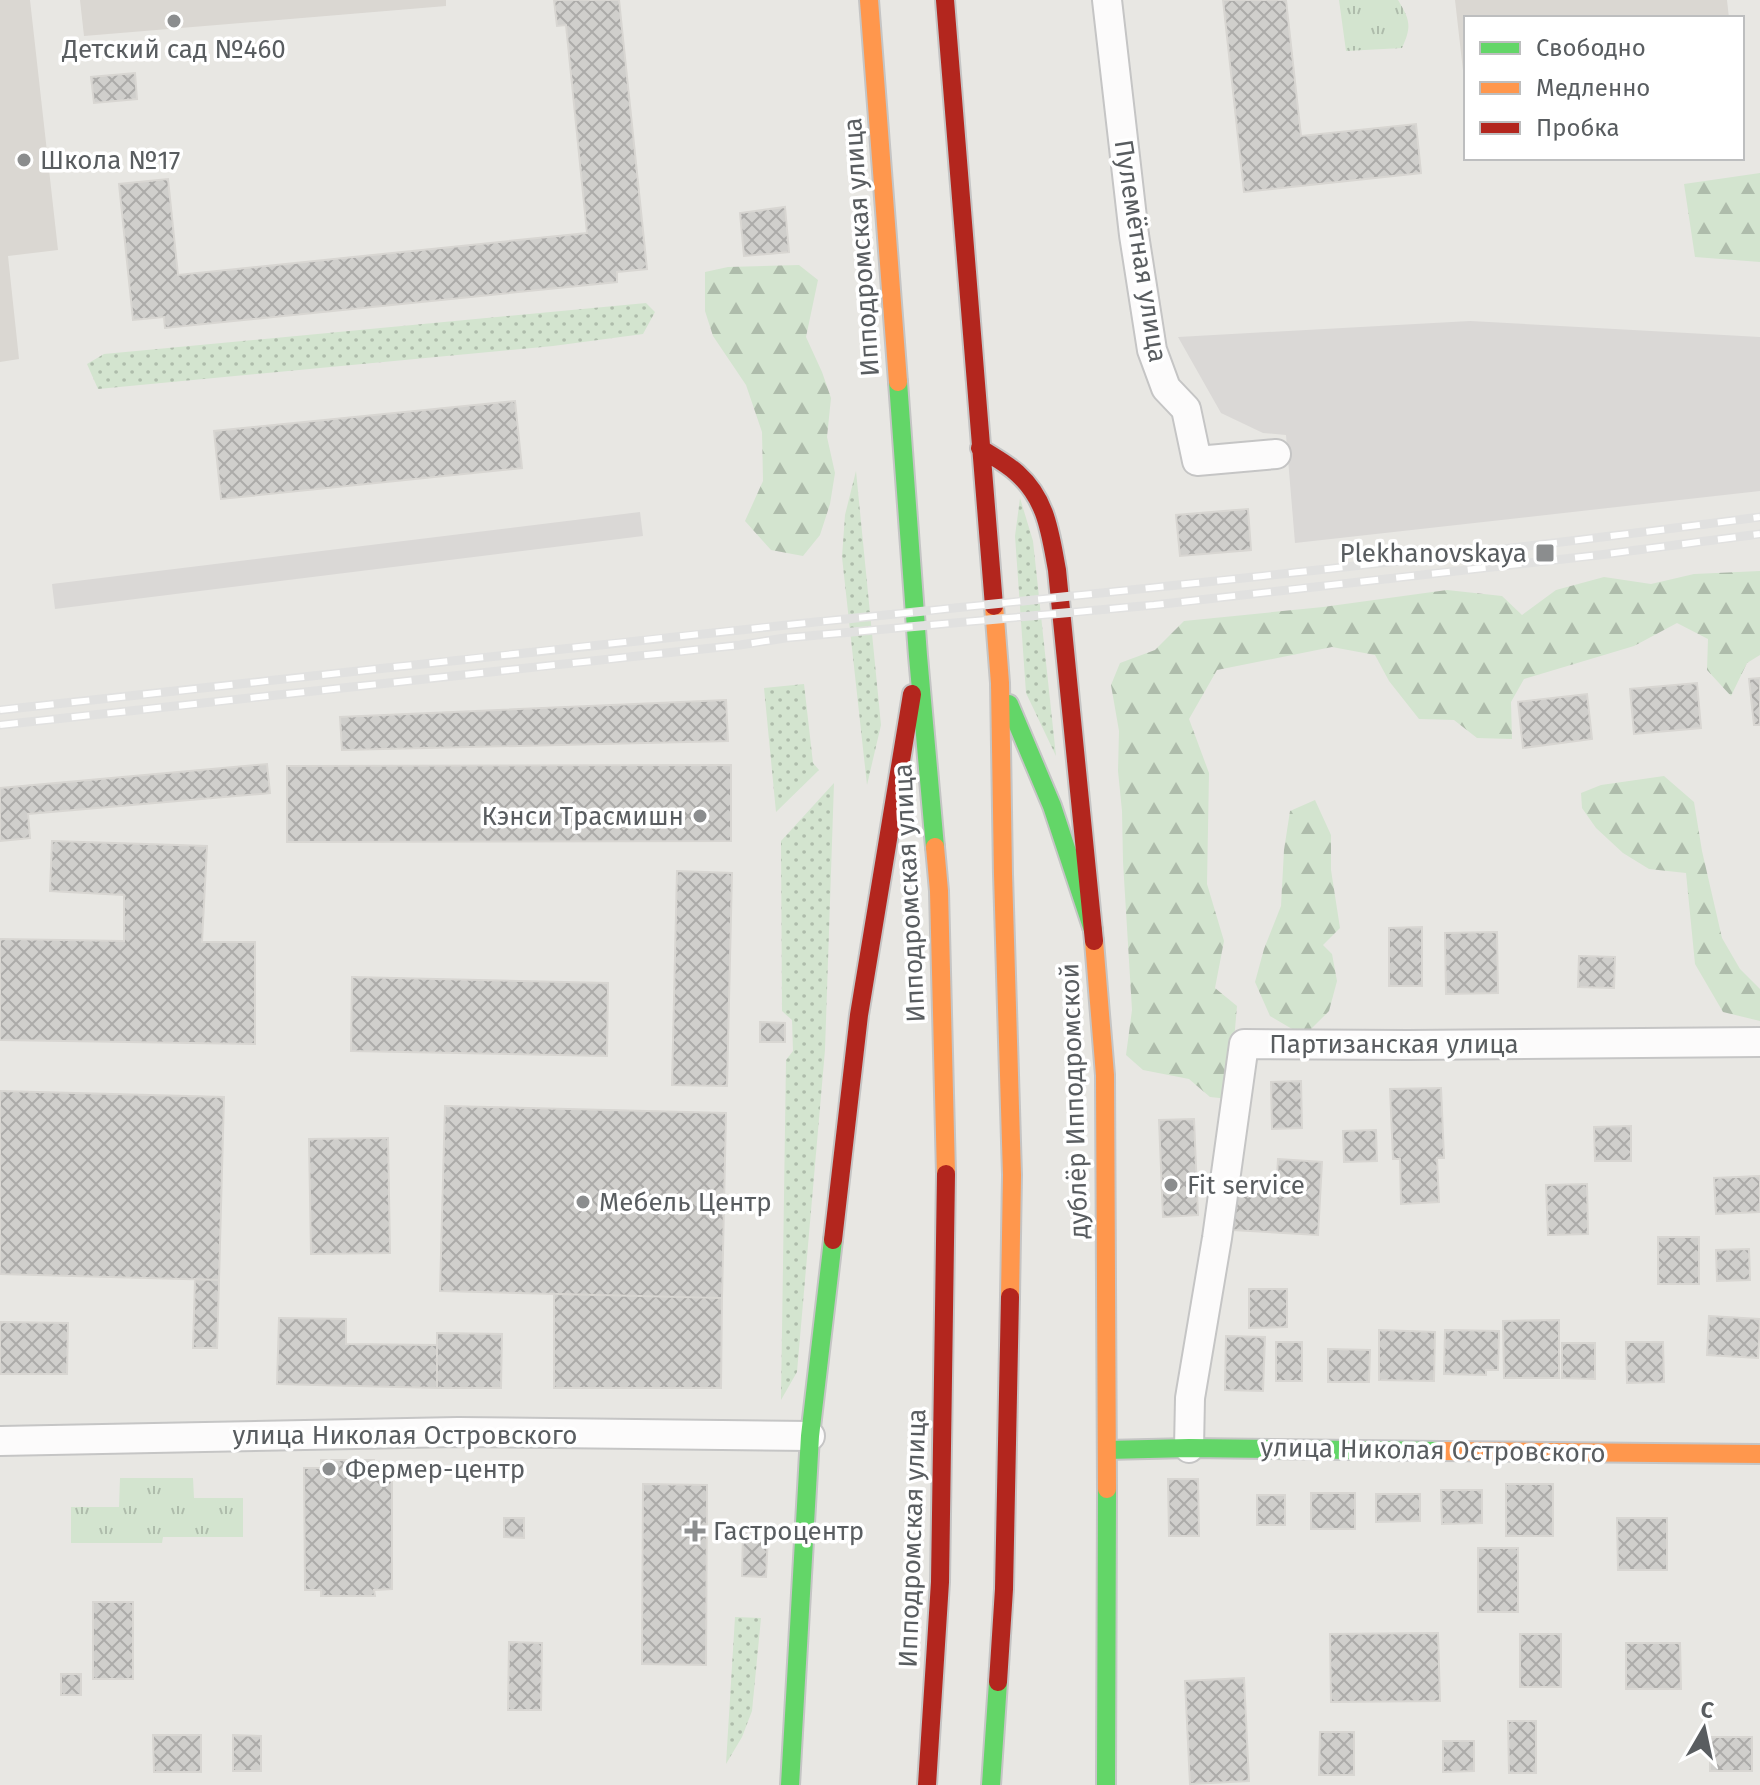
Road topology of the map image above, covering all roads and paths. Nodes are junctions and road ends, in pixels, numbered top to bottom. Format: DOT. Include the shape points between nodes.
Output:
graph roads {
  1 [pos="869,0"];
  2 [pos="945,0"];
  3 [pos="1107,0"];
  4 [pos="980,448"];
  5 [pos="1276,454"];
  6 [pos="918,656"];
  7 [pos="1000,683"];
  8 [pos="1093,930"];
  9 [pos="1760,1042"];
  10 [pos="810,1436"];
  11 [pos="0,1441"];
  12 [pos="1189,1448"];
  13 [pos="1107,1450"];
  14 [pos="1760,1454"];
  15 [pos="790,1785"];
  16 [pos="927,1785"];
  17 [pos="991,1785"];
  18 [pos="1106,1785"];
  1 -- 6 [label="main road, Ипподромская улица"];
  2 -- 4 [label="main road"];
  3 -- 5 [label="street, Пулемётная улица" via="1134,235 1152,350 1166,388 1186,409 1197,461"];
  4 -- 7 [label="main road"];
  4 -- 8 [label="main road, дублёр Ипподромской" via="1017,473 1047,516"];
  6 -- 10 [label="main road" via="859,1015"];
  6 -- 16 [label="main road, Ипподромская улица" via="939,891 946,1191 940,1582"];
  7 -- 8 [label="main road" via="1052,806"];
  7 -- 17 [label="main road" via="1012,1175 1004,1589"];
  8 -- 13 [label="main road, дублёр Ипподромской" via="1105,1075"];
  9 -- 12 [label="street, Партизанская улица" via="1244,1044 1190,1398"];
  10 -- 11 [label="street, улица Николая Островского" via="458,1432"];
  10 -- 15 [label="main road"];
  12 -- 13 [label="main road, улица Николая Островского"];
  12 -- 14 [label="main road, улица Николая Островского"];
  13 -- 18 [label="main road, дублёр Ипподромской"];
}
